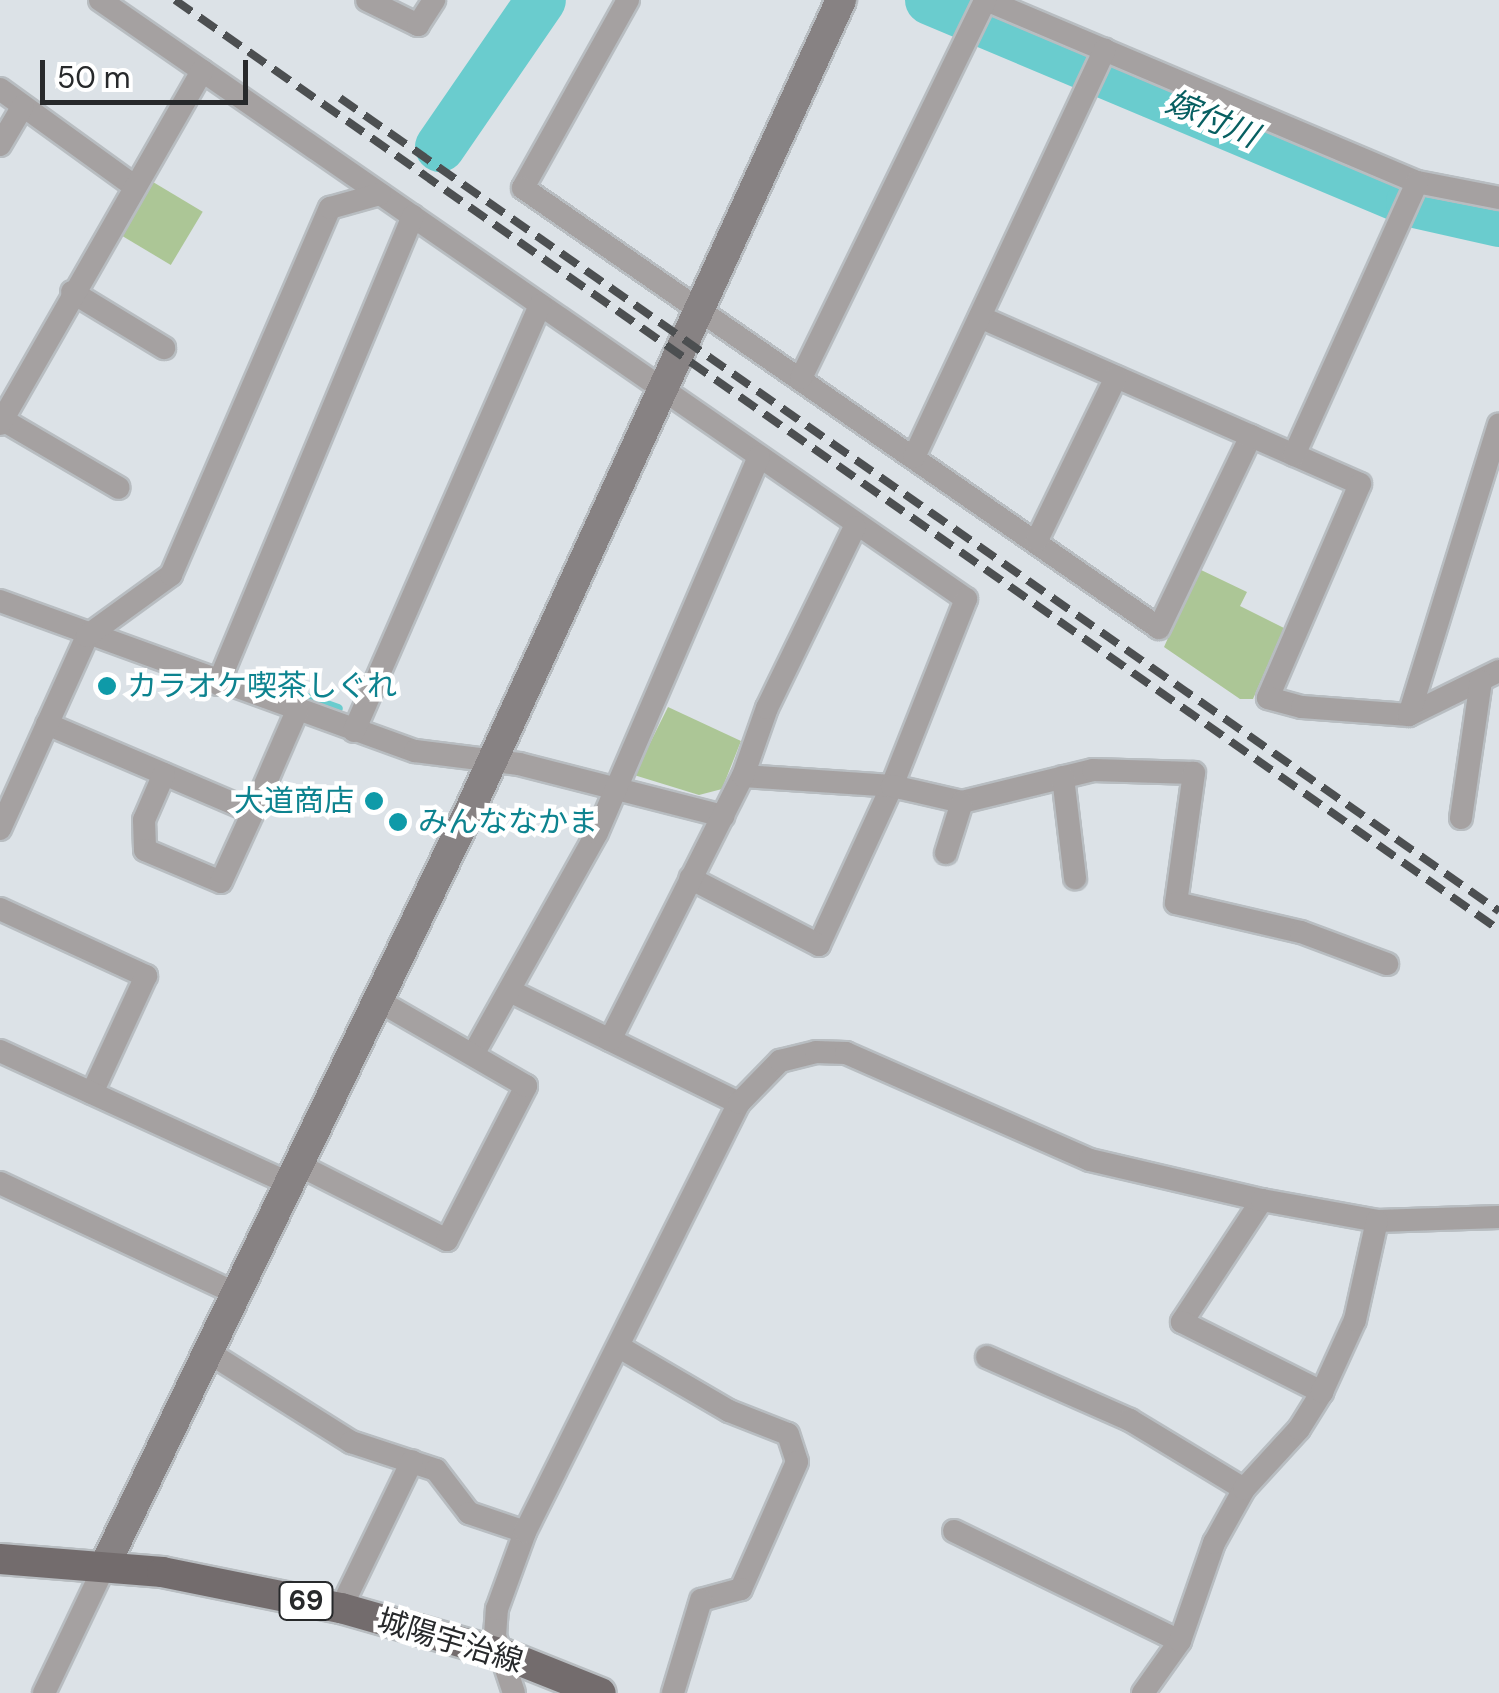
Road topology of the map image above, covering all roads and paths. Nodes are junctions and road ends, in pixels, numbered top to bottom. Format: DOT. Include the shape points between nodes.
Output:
graph roads {
  1 [pos="100,0"];
  2 [pos="367,0"];
  3 [pos="434,0"];
  4 [pos="628,0"];
  5 [pos="841,0"];
  6 [pos="986,0"];
  7 [pos="1105,50"];
  8 [pos="202,71"];
  9 [pos="0,90"];
  10 [pos="23,106"];
  11 [pos="0,144"];
  12 [pos="1417,182"];
  13 [pos="134,186"];
  14 [pos="380,194"];
  15 [pos="1499,198"];
  16 [pos="412,216"];
  17 [pos="72,292"];
  18 [pos="540,305"];
  19 [pos="698,306"];
  20 [pos="980,318"];
  21 [pos="164,348"];
  22 [pos="1116,377"];
  23 [pos="801,378"];
  24 [pos="660,388"];
  25 [pos="1,422"];
  26 [pos="1499,425"];
  27 [pos="1250,436"];
  28 [pos="1294,455"];
  29 [pos="759,456"];
  30 [pos="914,457"];
  31 [pos="120,488"];
  32 [pos="855,527"];
  33 [pos="1037,540"];
  34 [pos="0,601"];
  35 [pos="86,636"];
  36 [pos="1490,676"];
  37 [pos="218,684"];
  38 [pos="297,712"];
  39 [pos="1410,714"];
  40 [pos="47,724"];
  41 [pos="354,732"];
  42 [pos="490,765"];
  43 [pos="164,774"];
  44 [pos="743,776"];
  45 [pos="1063,777"];
  46 [pos="892,786"];
  47 [pos="612,792"];
  48 [pos="962,802"];
  49 [pos="253,812"];
  50 [pos="723,816"];
  51 [pos="1461,818"];
  52 [pos="0,830"];
  53 [pos="946,853"];
  54 [pos="690,878"];
  55 [pos="1074,878"];
  56 [pos="0,909"];
  57 [pos="1387,964"];
  58 [pos="510,991"];
  59 [pos="377,1000"];
  60 [pos="610,1040"];
  61 [pos="0,1051"];
  62 [pos="475,1052"];
  63 [pos="92,1093"];
  64 [pos="738,1103"];
  65 [pos="293,1174"];
  66 [pos="0,1183"];
  67 [pos="1262,1200"];
  68 [pos="1499,1216"];
  69 [pos="1377,1222"];
  70 [pos="235,1293"];
  71 [pos="621,1348"];
  72 [pos="208,1352"];
  73 [pos="986,1357"];
  74 [pos="1322,1392"];
  75 [pos="412,1461"];
  76 [pos="1244,1489"];
  77 [pos="954,1531"];
  78 [pos="525,1532"];
  79 [pos="0,1559"];
  80 [pos="105,1565"];
  81 [pos="341,1608"];
  82 [pos="1180,1642"];
  83 [pos="503,1654"];
  84 [pos="44,1693"];
  85 [pos="514,1693"];
  86 [pos="601,1693"];
  87 [pos="673,1693"];
  88 [pos="1143,1693"];
  1 -- 8 [label="street"];
  2 -- 3 [label="street" via="418,25"];
  4 -- 19 [label="street" via="524,188"];
  5 -- 19 [label="street"];
  6 -- 7 [label="street"];
  6 -- 23 [label="street"];
  7 -- 12 [label="street"];
  7 -- 20 [label="street"];
  8 -- 13 [label="street"];
  8 -- 14 [label="street"];
  9 -- 10 [label="street"];
  10 -- 11 [label="street"];
  10 -- 13 [label="street"];
  12 -- 15 [label="street"];
  12 -- 28 [label="street"];
  13 -- 17 [label="street"];
  14 -- 16 [label="street"];
  14 -- 35 [label="street" via="330,208 171,575"];
  16 -- 18 [label="street"];
  16 -- 37 [label="street"];
  17 -- 21 [label="street"];
  17 -- 25 [label="street"];
  18 -- 24 [label="street"];
  18 -- 41 [label="street"];
  19 -- 23 [label="street"];
  19 -- 24 [label="street"];
  20 -- 22 [label="street"];
  20 -- 30 [label="street"];
  22 -- 27 [label="street"];
  22 -- 33 [label="street"];
  23 -- 30 [label="street"];
  24 -- 29 [label="street"];
  24 -- 42 [label="street"];
  25 -- 31 [label="street"];
  26 -- 39 [label="street"];
  27 -- 28 [label="street"];
  27 -- 33 [label="street" via="1160,628"];
  28 -- 39 [label="street" via="1360,484 1268,698 1302,707"];
  29 -- 32 [label="street"];
  29 -- 47 [label="street"];
  30 -- 33 [label="street"];
  32 -- 44 [label="street" via="767,708"];
  32 -- 46 [label="street" via="966,599"];
  34 -- 35 [label="street"];
  35 -- 37 [label="street"];
  35 -- 40 [label="street"];
  36 -- 39 [label="street"];
  36 -- 51 [label="street"];
  37 -- 38 [label="street"];
  38 -- 41 [label="street"];
  38 -- 49 [label="street"];
  40 -- 43 [label="street"];
  40 -- 52 [label="street"];
  41 -- 42 [label="street"];
  42 -- 47 [label="street" via="519,764"];
  42 -- 59 [label="street"];
  43 -- 49 [label="street"];
  43 -- 49 [label="street" via="144,820 145,850 221,882"];
  44 -- 46 [label="street"];
  44 -- 50 [label="street"];
  45 -- 48 [label="street"];
  45 -- 55 [label="street"];
  45 -- 57 [label="street" via="1093,770 1194,773 1176,903 1301,932"];
  46 -- 48 [label="street"];
  46 -- 54 [label="street" via="819,945"];
  47 -- 50 [label="street"];
  47 -- 58 [label="street" via="597,833"];
  48 -- 53 [label="street"];
  50 -- 54 [label="street"];
  54 -- 60 [label="street"];
  56 -- 63 [label="street" via="146,976"];
  58 -- 60 [label="street"];
  58 -- 62 [label="street"];
  59 -- 62 [label="street"];
  59 -- 65 [label="street"];
  60 -- 64 [label="street"];
  61 -- 63 [label="street"];
  62 -- 65 [label="street" via="526,1086 447,1240"];
  63 -- 65 [label="street"];
  64 -- 67 [label="street" via="780,1061 846,1053 1090,1160"];
  64 -- 71 [label="street"];
  65 -- 70 [label="street"];
  66 -- 70 [label="street"];
  67 -- 69 [label="street"];
  67 -- 74 [label="street" via="1182,1322"];
  68 -- 69 [label="street"];
  69 -- 74 [label="street" via="1355,1320"];
  70 -- 72 [label="street"];
  71 -- 78 [label="street"];
  71 -- 87 [label="street" via="729,1411 788,1434 797,1462 741,1589 702,1600"];
  72 -- 75 [label="street" via="351,1442"];
  72 -- 80 [label="street"];
  73 -- 76 [label="street" via="1130,1420"];
  74 -- 76 [label="street" via="1299,1429"];
  75 -- 78 [label="street" via="436,1470 470,1513"];
  75 -- 81 [label="street"];
  76 -- 82 [label="street" via="1214,1543"];
  77 -- 82 [label="street"];
  78 -- 83 [label="street" via="497,1609 495,1636"];
  79 -- 80 [label="main road, 城陽宇治線 / 69"];
  80 -- 81 [label="main road, 城陽宇治線 / 69"];
  80 -- 84 [label="street"];
  81 -- 83 [label="main road, 城陽宇治線 / 69"];
  82 -- 88 [label="street"];
  83 -- 85 [label="street"];
  83 -- 86 [label="main road, 城陽宇治線 / 69"];
}
